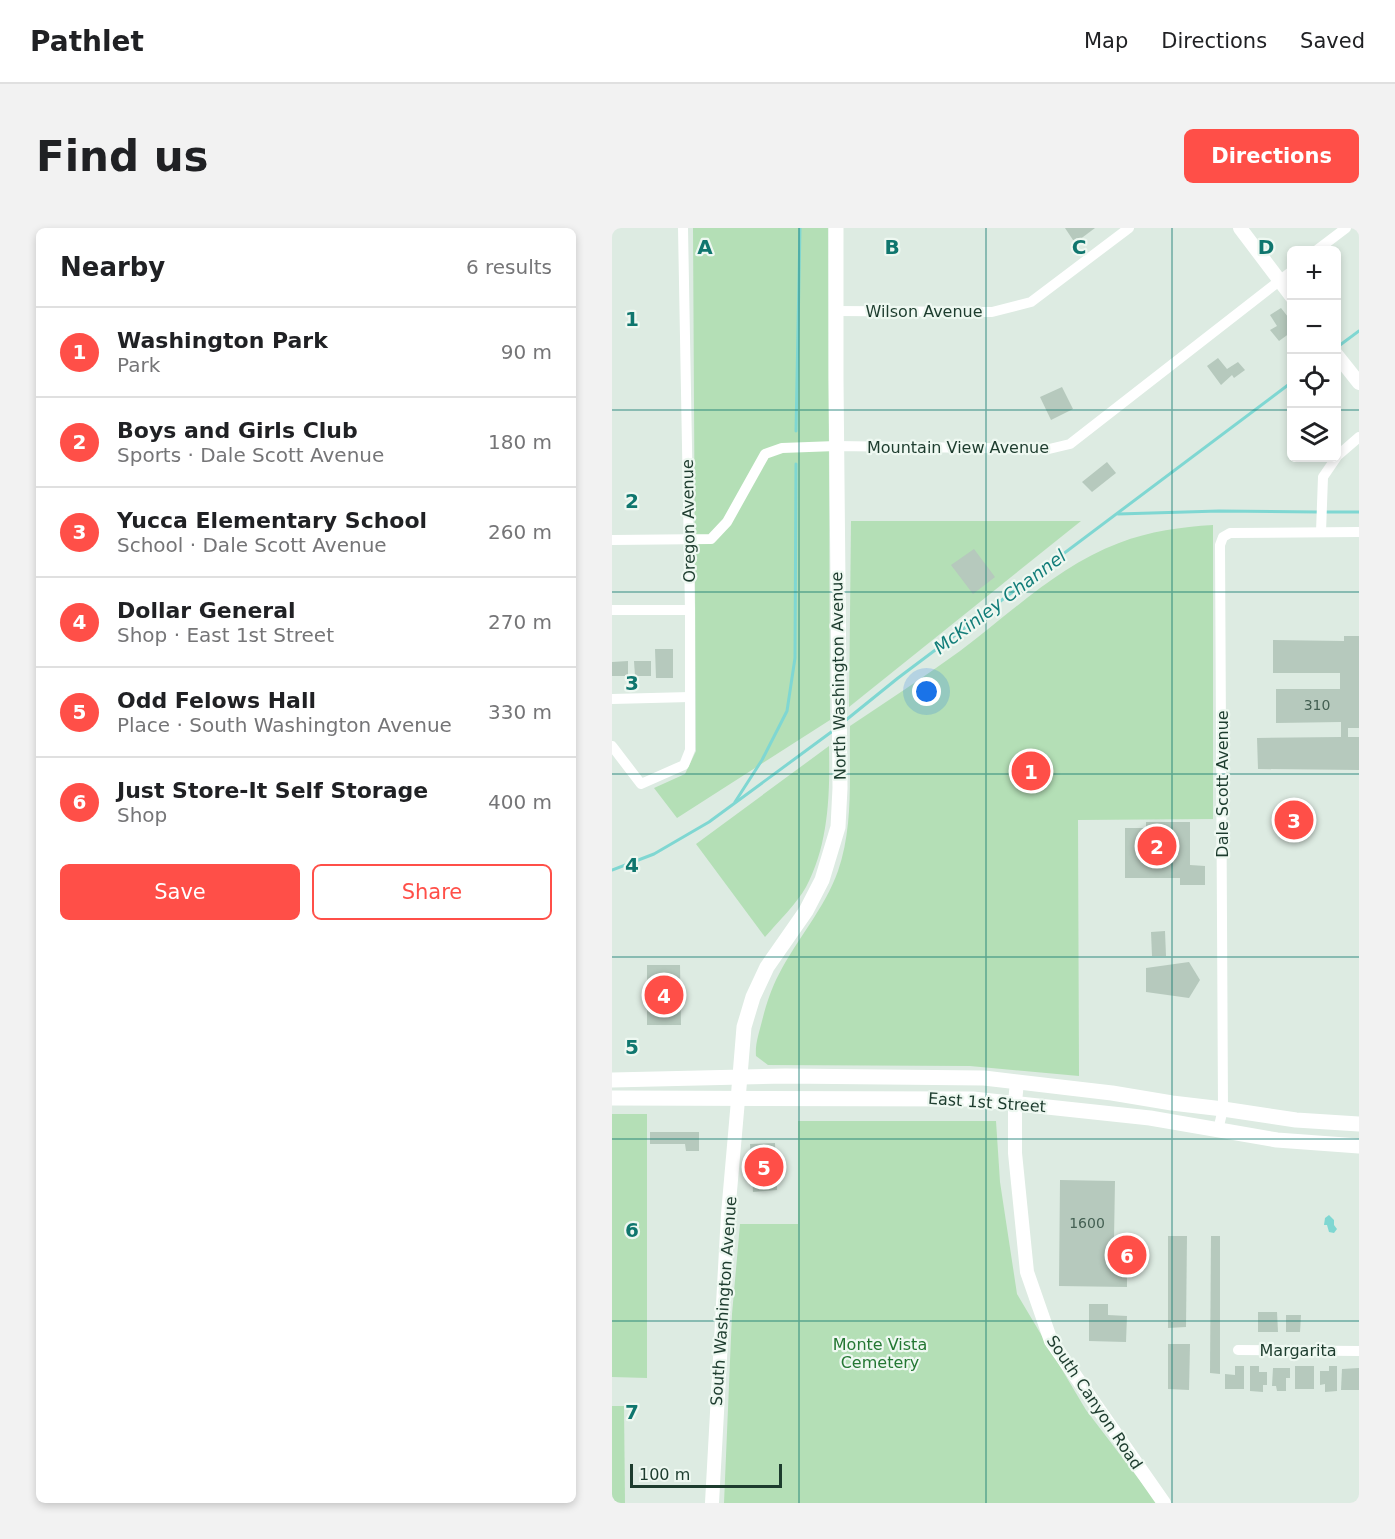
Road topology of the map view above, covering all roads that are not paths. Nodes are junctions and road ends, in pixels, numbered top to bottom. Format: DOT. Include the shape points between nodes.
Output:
graph roads {
  1 [pos="683,228"];
  2 [pos="836,228"];
  3 [pos="1129,228"];
  4 [pos="1240,228"];
  5 [pos="1346,228"];
  6 [pos="1322,246"];
  7 [pos="1287,275"];
  8 [pos="1279,281"];
  9 [pos="1287,291"];
  10 [pos="836,311"];
  11 [pos="1341,360"];
  12 [pos="1359,383"];
  13 [pos="1359,436"];
  14 [pos="836,446"];
  15 [pos="1341,452"];
  16 [pos="1333,462"];
  17 [pos="1321,532"];
  18 [pos="1359,532"];
  19 [pos="687,539"];
  20 [pos="612,540"];
  21 [pos="612,610"];
  22 [pos="690,610"];
  23 [pos="690,697"];
  24 [pos="612,699"];
  25 [pos="612,746"];
  26 [pos="739,1078"];
  27 [pos="612,1080"];
  28 [pos="1017,1082"];
  29 [pos="612,1098"];
  30 [pos="738,1100"];
  31 [pos="1015,1102"];
  32 [pos="1223,1109"];
  33 [pos="1359,1124"];
  34 [pos="1218,1130"];
  35 [pos="1359,1146"];
  36 [pos="1238,1350"];
  37 [pos="1359,1351"];
  38 [pos="712,1503"];
  39 [pos="1164,1503"];
  1 -- 19 [label="street, Oregon Avenue"];
  2 -- 10 [label="main road, North Washington Avenue"];
  3 -- 10 [label="street, Wilson Avenue" via="1031,302 992,312"];
  4 -- 8 [label="street"];
  5 -- 6 [label="street"];
  7 -- 8 [label="street, Mountain View Avenue"];
  8 -- 9 [label="street"];
  8 -- 14 [label="street, Mountain View Avenue" via="1070,444 1049,449"];
  10 -- 14 [label="main road, North Washington Avenue"];
  11 -- 12 [label="street"];
  13 -- 15 [label="street"];
  14 -- 19 [label="street, Mountain View Avenue" via="782,448 765,454 728,522 711,539"];
  14 -- 26 [label="main road, North Washington Avenue" via="838,827 822,880 806,911 767,967 753,997 744,1027"];
  16 -- 17 [label="street" via="1323,477"];
  17 -- 18 [label="street, Dale Scott Avenue"];
  17 -- 32 [label="street, Dale Scott Avenue" via="1230,533 1220,545"];
  19 -- 20 [label="street, Mountain View Avenue"];
  19 -- 22 [label="street, Oregon Avenue"];
  21 -- 22 [label="street"];
  22 -- 23 [label="street, Oregon Avenue"];
  23 -- 24 [label="street"];
  23 -- 25 [label="street, Oregon Avenue" via="690,750 684,765 641,784"];
  26 -- 27 [label="main road, East 1st Street"];
  26 -- 28 [label="main road, East 1st Street" via="929,1076"];
  26 -- 30 [label="main road, North Washington Avenue"];
  28 -- 31 [label="street, South Canyon Road"];
  28 -- 32 [label="main road, East 1st Street"];
  29 -- 30 [label="main road, East 1st Street"];
  30 -- 31 [label="main road, East 1st Street" via="924,1098"];
  30 -- 38 [label="street, South Washington Avenue"];
  31 -- 34 [label="main road, East 1st Street"];
  31 -- 39 [label="street, South Canyon Road" via="1015,1153 1027,1272 1051,1341"];
  32 -- 33 [label="main road, East 1st Street"];
  32 -- 34 [label="street, Dale Scott Avenue"];
  34 -- 35 [label="main road, East 1st Street" via="1277,1140"];
  36 -- 37 [label="street, Margarita"];
}
